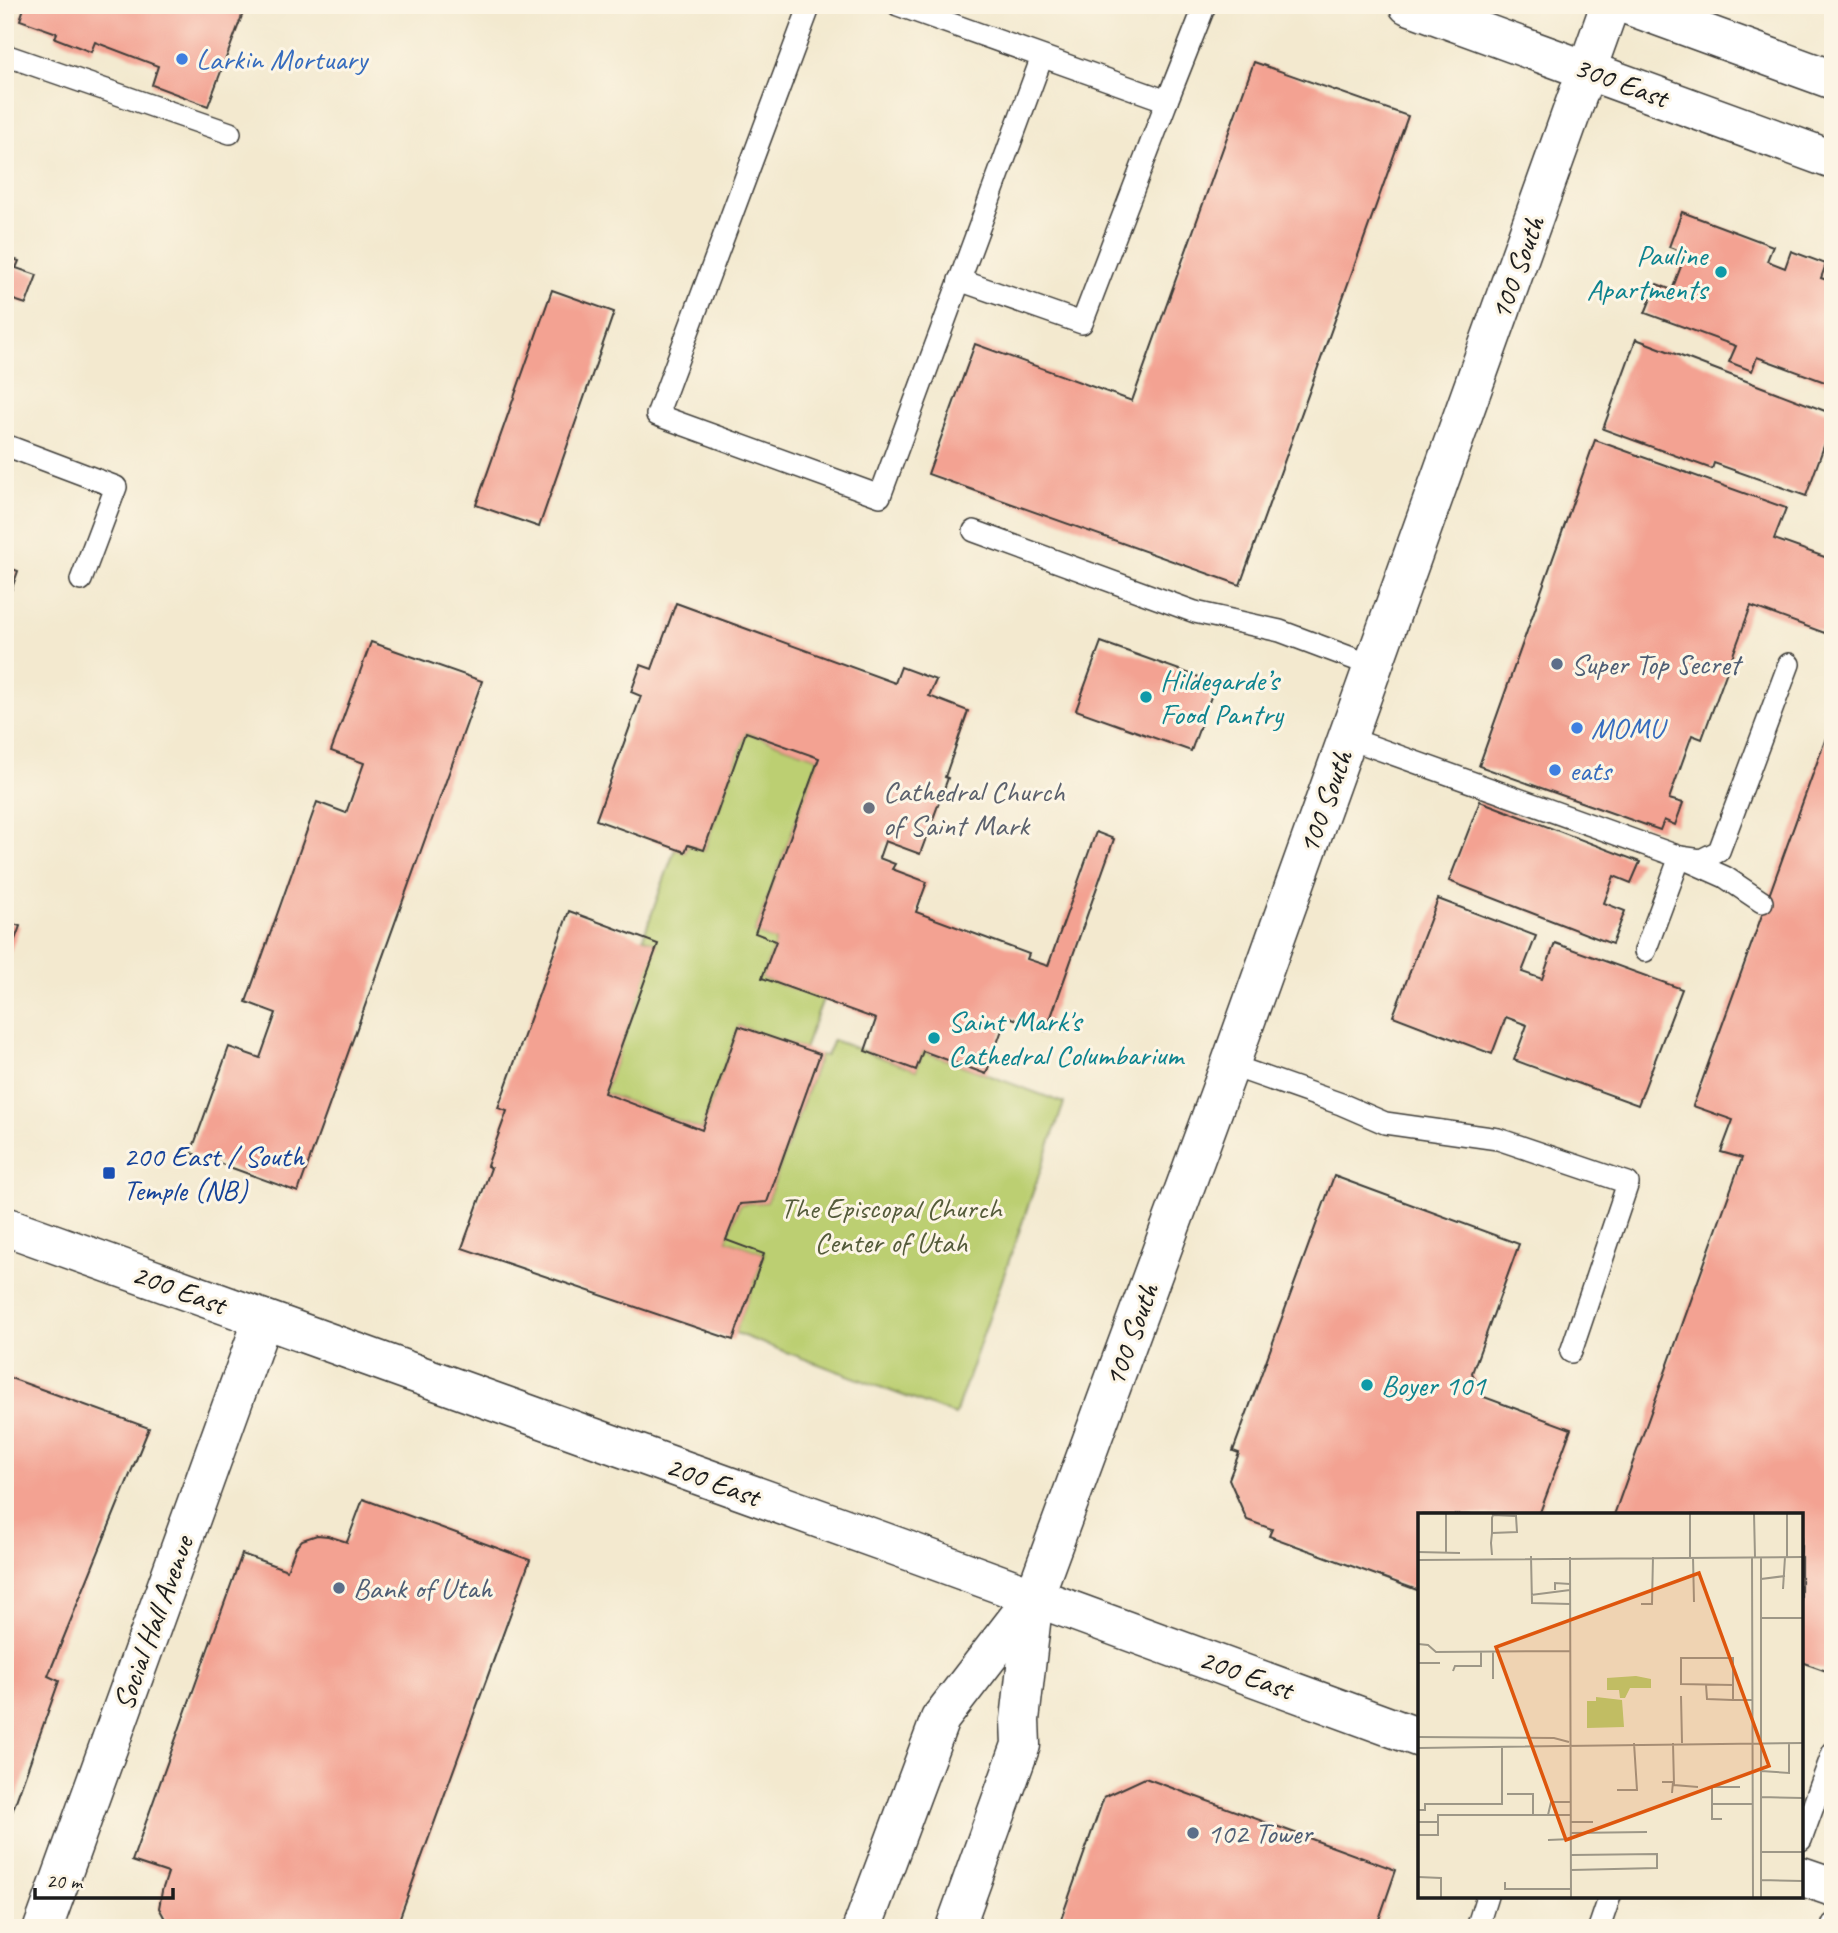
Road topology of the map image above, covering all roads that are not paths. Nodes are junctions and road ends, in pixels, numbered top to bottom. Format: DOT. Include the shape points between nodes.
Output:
graph roads {
  1 [pos="810,5"];
  2 [pos="898,5"];
  3 [pos="1205,5"];
  4 [pos="1408,5"];
  5 [pos="1610,5"];
  6 [pos="1628,5"];
  7 [pos="5,55"];
  8 [pos="1042,57"];
  9 [pos="1587,70"];
  10 [pos="1833,80"];
  11 [pos="1167,101"];
  12 [pos="230,132"];
  13 [pos="1833,160"];
  14 [pos="959,280"];
  15 [pos="5,445"];
  16 [pos="974,531"];
  17 [pos="81,580"];
  18 [pos="1789,664"];
  19 [pos="1373,666"];
  20 [pos="1348,738"];
  21 [pos="1680,857"];
  22 [pos="1762,902"];
  23 [pos="1645,951"];
  24 [pos="1230,1065"];
  25 [pos="5,1226"];
  26 [pos="262,1319"];
  27 [pos="1571,1352"];
  28 [pos="1034,1597"];
  29 [pos="1418,1737"];
  30 [pos="1833,1752"];
  31 [pos="1803,1834"];
  32 [pos="1803,1877"];
  33 [pos="1833,1887"];
  34 [pos="1486,1898"];
  35 [pos="1609,1898"];
  36 [pos="43,1928"];
  37 [pos="862,1928"];
  38 [pos="955,1928"];
  39 [pos="1477,1928"];
  40 [pos="1599,1928"];
  1 -- 14 [label="lane" via="657,415 880,496"];
  2 -- 8 [label="lane"];
  3 -- 11 [label="lane"];
  4 -- 9 [label="street, 300 East"];
  5 -- 9 [label="street, 100 South"];
  6 -- 10 [label="street"];
  7 -- 12 [label="lane"];
  8 -- 11 [label="lane"];
  8 -- 14 [label="lane"];
  9 -- 13 [label="street, 300 East"];
  9 -- 19 [label="street, 100 South"];
  11 -- 14 [label="lane" via="1082,323"];
  15 -- 17 [label="lane" via="116,487"];
  16 -- 19 [label="lane" via="1195,612 1280,631"];
  18 -- 21 [label="lane" via="1718,851 1701,860"];
  19 -- 20 [label="street, 100 South"];
  20 -- 21 [label="lane"];
  20 -- 24 [label="street, 100 South"];
  21 -- 22 [label="lane" via="1725,877"];
  21 -- 23 [label="lane"];
  24 -- 27 [label="lane" via="1385,1123 1498,1139 1628,1183"];
  24 -- 28 [label="street, 100 South"];
  25 -- 26 [label="street, 200 East"];
  26 -- 28 [label="street, 200 East"];
  26 -- 36 [label="street, Social Hall Avenue"];
  28 -- 29 [label="street, 200 East"];
  28 -- 37 [label="street, 100 South" via="940,1718"];
  28 -- 38 [label="street, 100 South" via="1021,1745"];
  30 -- 31 [label="lane"];
  32 -- 33 [label="street"];
  34 -- 39 [label="lane"];
  35 -- 40 [label="lane"];
}
